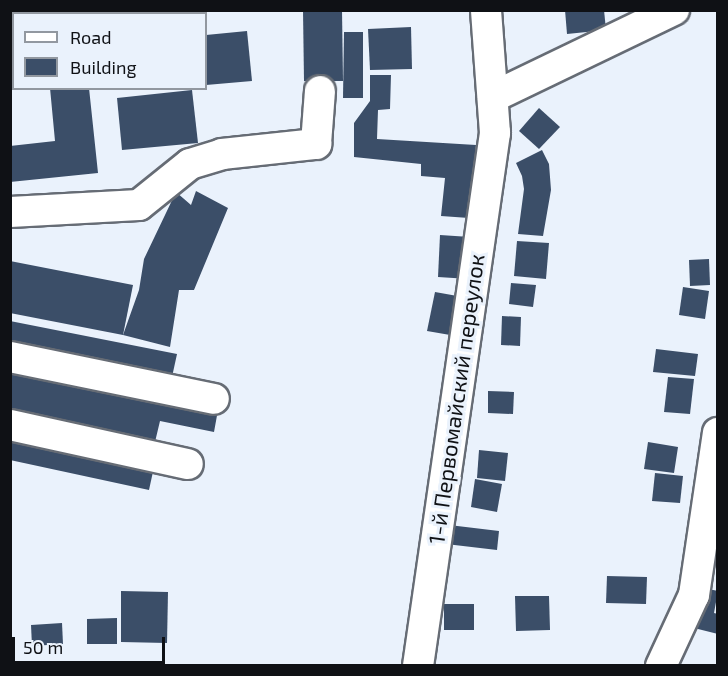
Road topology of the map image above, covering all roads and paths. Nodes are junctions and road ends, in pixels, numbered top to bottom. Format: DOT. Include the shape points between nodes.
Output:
graph roads {
  1 [pos="26,10"];
  2 [pos="486,10"];
  3 [pos="674,10"];
  4 [pos="10,12"];
  5 [pos="320,91"];
  6 [pos="493,97"];
  7 [pos="10,212"];
  8 [pos="10,357"];
  9 [pos="214,399"];
  10 [pos="10,425"];
  11 [pos="717,433"];
  12 [pos="188,464"];
  13 [pos="418,666"];
  14 [pos="661,666"];
  1 -- 4 [label="street"];
  2 -- 6 [label="street, 1-й Первомайский переулок"];
  3 -- 6 [label="street"];
  5 -- 7 [label="street" via="315,144 222,154 190,165 139,205"];
  6 -- 13 [label="street, 1-й Первомайский переулок" via="495,133"];
  8 -- 9 [label="street"];
  10 -- 12 [label="street"];
  11 -- 14 [label="street" via="694,595"];
}
